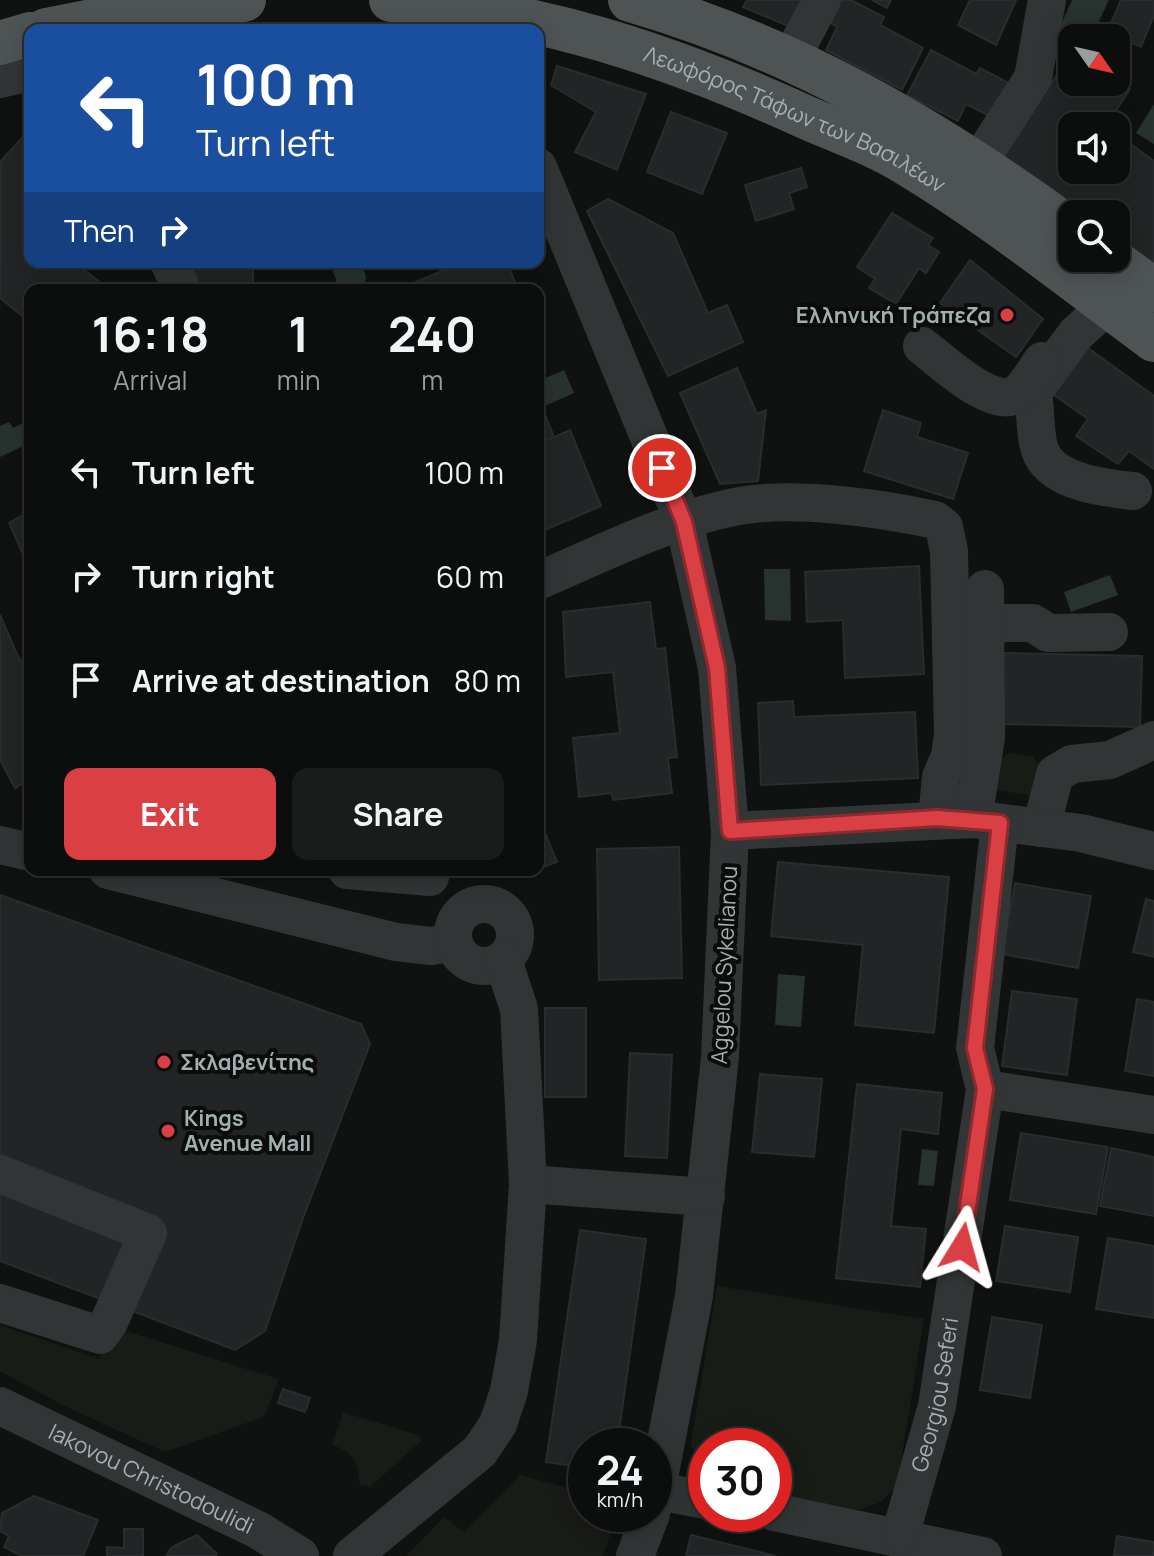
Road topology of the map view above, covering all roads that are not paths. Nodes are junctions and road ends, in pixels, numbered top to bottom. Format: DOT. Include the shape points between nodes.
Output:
graph roads {
  1 [pos="244,0"];
  2 [pos="391,0"];
  3 [pos="630,0"];
  4 [pos="822,0"];
  5 [pos="1047,0"];
  6 [pos="479,20"];
  7 [pos="88,24"];
  8 [pos="513,24"];
  9 [pos="544,28"];
  10 [pos="24,36"];
  11 [pos="0,43"];
  12 [pos="791,58"];
  13 [pos="24,73"];
  14 [pos="0,79"];
  15 [pos="979,162"];
  16 [pos="544,182"];
  17 [pos="1058,220"];
  18 [pos="1102,286"];
  19 [pos="1154,290"];
  20 [pos="1154,340"];
  21 [pos="922,346"];
  22 [pos="1133,491"];
  23 [pos="684,522"];
  24 [pos="544,579"];
  25 [pos="1109,632"];
  26 [pos="1154,740"];
  27 [pos="970,820"];
  28 [pos="1041,828"];
  29 [pos="730,831"];
  30 [pos="0,845"];
  31 [pos="24,851"];
  32 [pos="1154,851"];
  33 [pos="132,876"];
  34 [pos="429,876"];
  35 [pos="455,933"];
  36 [pos="503,960"];
  37 [pos="985,1089"];
  38 [pos="1154,1115"];
  39 [pos="0,1174"];
  40 [pos="528,1184"];
  41 [pos="706,1197"];
  42 [pos="0,1303"];
  43 [pos="0,1406"];
  44 [pos="668,1428"];
  45 [pos="792,1515"];
  46 [pos="644,1532"];
  47 [pos="900,1536"];
  48 [pos="300,1556"];
  49 [pos="352,1556"];
  50 [pos="635,1556"];
  51 [pos="983,1556"];
  1 -- 7 [label="main road" via="169,6"];
  2 -- 6 [label="main road, Λεωφόρος Τάφων των Βασιλέων"];
  3 -- 12 [label="main road, Λεωφόρος Τάφων των Βασιλέων"];
  4 -- 12 [label="street"];
  5 -- 15 [label="street" via="1033,78"];
  6 -- 8 [label="main road, Λεωφόρος Τάφων των Βασιλέων"];
  9 -- 18 [label="main road, Λεωφόρος Τάφων των Βασιλέων" via="589,33 655,54 895,157"];
  10 -- 11 [label="main road"];
  12 -- 15 [label="main road, Λεωφόρος Τάφων των Βασιλέων" via="890,108"];
  13 -- 14 [label="street"];
  15 -- 17 [label="main road, Λεωφόρος Τάφων των Βασιλέων"];
  16 -- 23 [label="street, Aggelou Sykelianou"];
  18 -- 19 [label="main road, Λεωφόρος Τάφων των Βασιλέων"];
  18 -- 20 [label="main road, Λεωφόρος Τάφων των Βασιλέων"];
  18 -- 21 [label="street" via="1018,394 1008,398 989,396"];
  18 -- 22 [label="street" via="1076,334 1033,392 1039,442 1042,456 1067,477"];
  23 -- 24 [label="street"];
  23 -- 27 [label="street" via="735,507 790,501 923,517 944,527 953,734 941,777"];
  23 -- 29 [label="street, Aggelou Sykelianou" via="717,668"];
  25 -- 27 [label="street" via="1048,633 985,606 986,738"];
  26 -- 28 [label="street" via="1110,760 1072,764 1055,774"];
  27 -- 28 [label="street"];
  27 -- 29 [label="street"];
  27 -- 37 [label="street, Georgiou Seferi" via="975,1048"];
  28 -- 32 [label="street"];
  29 -- 41 [label="street, Aggelou Sykelianou" via="720,1057"];
  30 -- 31 [label="street"];
  33 -- 35 [label="street" via="396,942 431,946"];
  34 -- 35 [label="street"];
  35 -- 36 [label="street" via="457,951 474,965"];
  35 -- 36 [label="street" via="467,910 497,907 506,913 515,936"];
  36 -- 40 [label="street" via="519,1009"];
  37 -- 38 [label="street"];
  37 -- 47 [label="street, Georgiou Seferi" via="937,1406"];
  39 -- 42 [label="street" via="148,1233 100,1335"];
  40 -- 41 [label="street"];
  40 -- 49 [label="street" via="518,1340 498,1424 480,1451 454,1475"];
  41 -- 44 [label="street, Aggelou Sykelianou" via="694,1296"];
  43 -- 48 [label="street, Iakovou Christodoulidi" via="258,1530"];
  45 -- 47 [label="street"];
  46 -- 50 [label="street, Aggelou Sykelianou"];
  47 -- 51 [label="street"];
}
